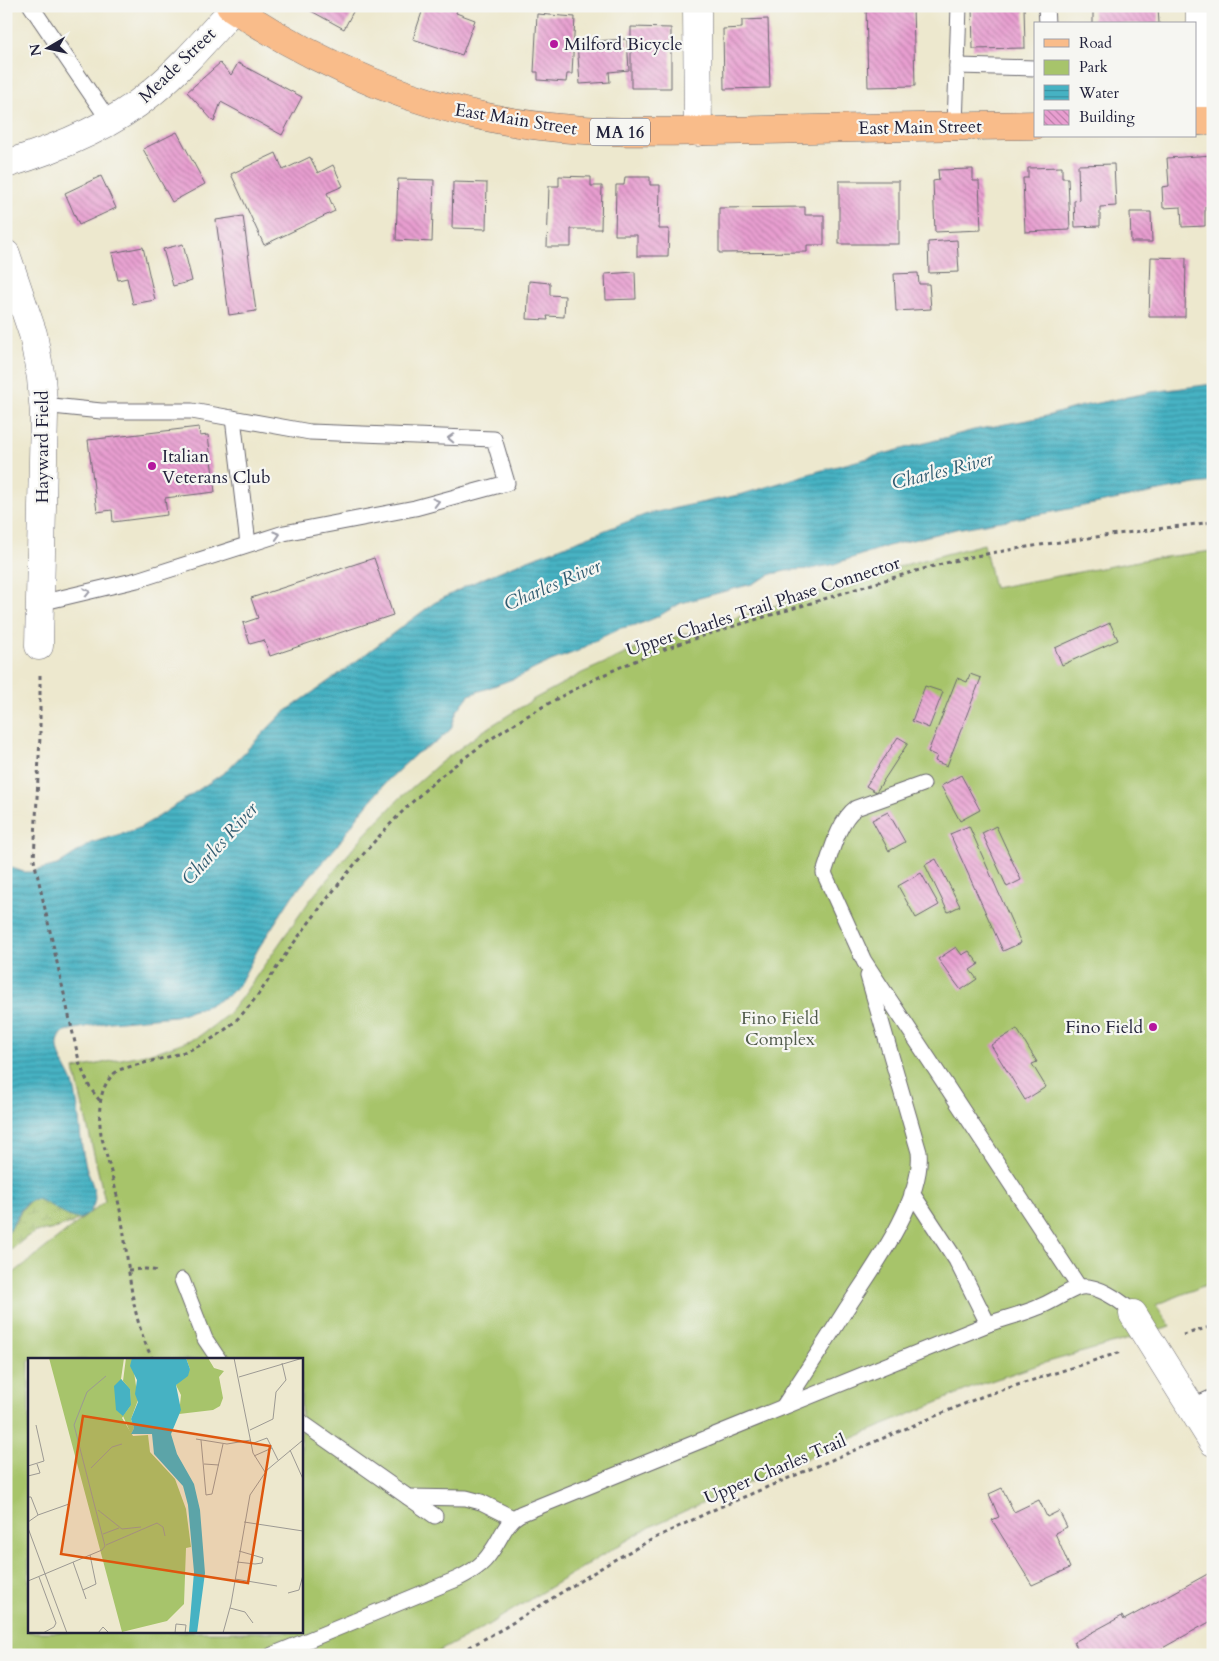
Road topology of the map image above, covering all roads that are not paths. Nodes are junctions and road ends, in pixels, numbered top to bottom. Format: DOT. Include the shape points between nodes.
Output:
graph roads {
  1 [pos="31,6"];
  2 [pos="696,6"];
  3 [pos="959,6"];
  4 [pos="1046,6"];
  5 [pos="1200,6"];
  6 [pos="231,7"];
  7 [pos="1046,22"];
  8 [pos="957,66"];
  9 [pos="1034,68"];
  10 [pos="1202,121"];
  11 [pos="110,122"];
  12 [pos="1034,125"];
  13 [pos="956,126"];
  14 [pos="698,132"];
  15 [pos="7,161"];
  16 [pos="6,254"];
  17 [pos="43,405"];
  18 [pos="233,418"];
  19 [pos="248,544"];
  20 [pos="40,603"];
  21 [pos="39,646"];
  22 [pos="923,784"];
  23 [pos="864,961"];
  24 [pos="912,1193"];
  25 [pos="182,1280"];
  26 [pos="1079,1287"];
  27 [pos="1133,1314"];
  28 [pos="988,1324"];
  29 [pos="218,1358"];
  30 [pos="1202,1402"];
  31 [pos="783,1407"];
  32 [pos="302,1423"];
  33 [pos="1213,1442"];
  34 [pos="408,1497"];
  35 [pos="434,1516"];
  36 [pos="513,1518"];
  37 [pos="272,1655"];
  1 -- 11 [label="lane"];
  2 -- 14 [label="street"];
  3 -- 8 [label="lane"];
  4 -- 7 [label="lane"];
  5 -- 10 [label="street"];
  6 -- 11 [label="street, Meade Street" via="165,82"];
  6 -- 14 [label="main road, East Main Street / MA 16" via="303,50 359,78 450,109 501,120 572,129"];
  8 -- 9 [label="lane"];
  8 -- 13 [label="lane"];
  11 -- 15 [label="street, Meade Street" via="82,136"];
  12 -- 13 [label="main road, East Main Street / MA 16"];
  13 -- 14 [label="main road, East Main Street / MA 16"];
  16 -- 17 [label="street, Hayward Field" via="33,334"];
  17 -- 18 [label="lane" via="101,411 192,411"];
  17 -- 20 [label="street, Hayward Field"];
  18 -- 19 [label="lane"];
  19 -- 18 [label="lane, one-way" via="284,533 415,508 507,483 494,439 310,432"];
  20 -- 19 [label="lane, one-way" via="137,580"];
  20 -- 21 [label="street, Hayward Field"];
  22 -- 23 [label="lane" via="851,811 843,822 824,873"];
  23 -- 24 [label="lane" via="919,1152 919,1170"];
  23 -- 26 [label="lane"];
  24 -- 28 [label="lane" via="956,1260"];
  24 -- 31 [label="lane" via="882,1255"];
  25 -- 29 [label="lane" via="205,1339"];
  26 -- 27 [label="lane" via="1110,1294"];
  26 -- 28 [label="lane" via="1042,1306"];
  27 -- 30 [label="street"];
  28 -- 31 [label="lane"];
  30 -- 33 [label="street"];
  31 -- 36 [label="lane"];
  32 -- 34 [label="lane"];
  34 -- 35 [label="lane"];
  34 -- 36 [label="lane" via="466,1498"];
  36 -- 37 [label="lane" via="492,1552 473,1571"];
}
